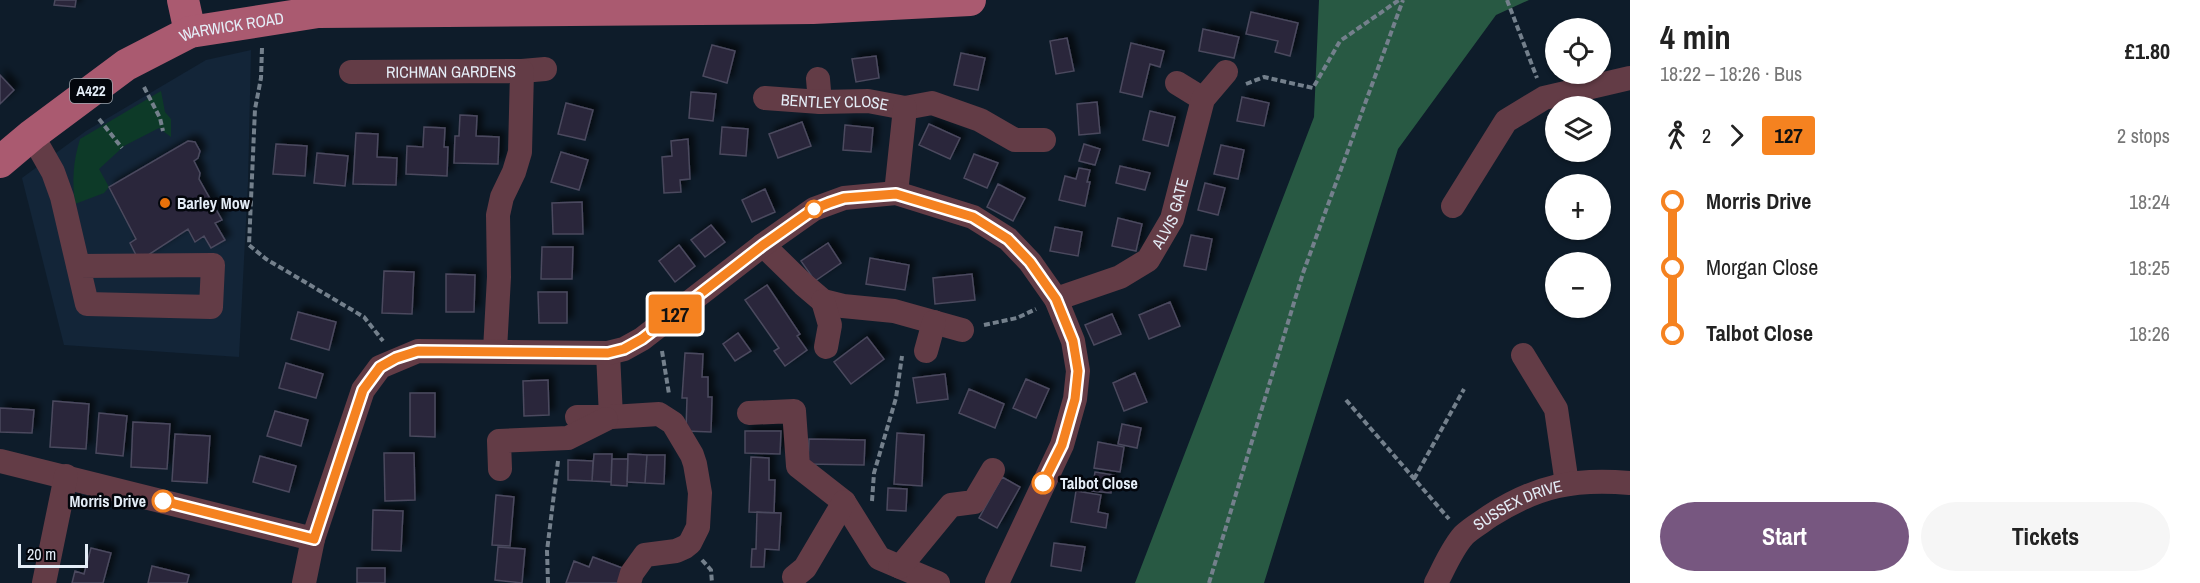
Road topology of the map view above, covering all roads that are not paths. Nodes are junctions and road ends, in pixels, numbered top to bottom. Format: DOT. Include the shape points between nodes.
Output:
graph roads {
  1 [pos="183,0"];
  2 [pos="970,0"];
  3 [pos="813,4"];
  4 [pos="190,32"];
  5 [pos="351,72"];
  6 [pos="1235,78"];
  7 [pos="1630,78"];
  8 [pos="1177,83"];
  9 [pos="765,98"];
  10 [pos="1203,99"];
  11 [pos="905,108"];
  12 [pos="32,135"];
  13 [pos="1044,140"];
  14 [pos="0,162"];
  15 [pos="896,194"];
  16 [pos="1453,206"];
  17 [pos="763,245"];
  18 [pos="78,266"];
  19 [pos="1056,299"];
  20 [pos="823,300"];
  21 [pos="934,322"];
  22 [pos="962,330"];
  23 [pos="826,347"];
  24 [pos="495,350"];
  25 [pos="926,351"];
  26 [pos="608,353"];
  27 [pos="1523,355"];
  28 [pos="749,413"];
  29 [pos="577,417"];
  30 [pos="611,417"];
  31 [pos="0,461"];
  32 [pos="500,469"];
  33 [pos="993,470"];
  34 [pos="66,476"];
  35 [pos="1630,483"];
  36 [pos="1567,484"];
  37 [pos="849,510"];
  38 [pos="314,539"];
  39 [pos="900,567"];
  40 [pos="794,577"];
  41 [pos="44,583"];
  42 [pos="304,583"];
  43 [pos="629,583"];
  44 [pos="938,583"];
  45 [pos="997,583"];
  46 [pos="1436,583"];
  1 -- 4 [label="main road"];
  2 -- 3 [label="main road, WARWICK ROAD"];
  3 -- 4 [label="main road, WARWICK ROAD" via="318,12"];
  4 -- 12 [label="main road, WARWICK ROAD / A422" via="132,62"];
  5 -- 24 [label="street, RICHMAN GARDENS" via="533,70 520,152 498,215 500,278"];
  6 -- 10 [label="street, ALVIS GATE"];
  7 -- 16 [label="street" via="1544,98 1506,121"];
  8 -- 10 [label="street"];
  9 -- 11 [label="street, BENTLEY CLOSE" via="819,90"];
  10 -- 19 [label="street, ALVIS GATE" via="1172,219 1148,260 1120,277"];
  11 -- 13 [label="street, BENTLEY CLOSE" via="932,104 980,120 1015,140"];
  11 -- 15 [label="street, BENTLEY CLOSE"];
  12 -- 14 [label="main road, WARWICK ROAD / A422"];
  12 -- 18 [label="street" via="62,197"];
  15 -- 17 [label="street" via="844,198 814,209"];
  15 -- 19 [label="street" via="973,217 1008,239"];
  17 -- 20 [label="street"];
  17 -- 26 [label="street" via="658,326 624,349"];
  18 -- 18 [label="street" via="87,304 211,307 213,265"];
  19 -- 45 [label="street" via="1073,341 1078,371 1075,399 1062,445"];
  20 -- 21 [label="street" via="894,311"];
  20 -- 23 [label="street" via="830,325"];
  21 -- 22 [label="street"];
  21 -- 25 [label="street"];
  24 -- 26 [label="street"];
  24 -- 38 [label="street" via="418,351 380,367 363,390"];
  26 -- 30 [label="street"];
  27 -- 36 [label="street" via="1556,409"];
  28 -- 37 [label="street" via="794,411 798,466"];
  29 -- 30 [label="street"];
  30 -- 32 [label="street" via="568,438 499,441"];
  30 -- 43 [label="street" via="659,414 674,425 695,464 700,493 698,526 690,543 676,551 645,555"];
  31 -- 34 [label="street"];
  33 -- 39 [label="street" via="974,502 951,505"];
  34 -- 38 [label="street"];
  34 -- 41 [label="street"];
  35 -- 36 [label="street, SUSSEX DRIVE"];
  36 -- 46 [label="street, SUSSEX DRIVE" via="1539,490 1512,502 1464,535"];
  37 -- 39 [label="street" via="879,558"];
  37 -- 40 [label="street"];
  38 -- 42 [label="street"];
  39 -- 44 [label="street"];
}
